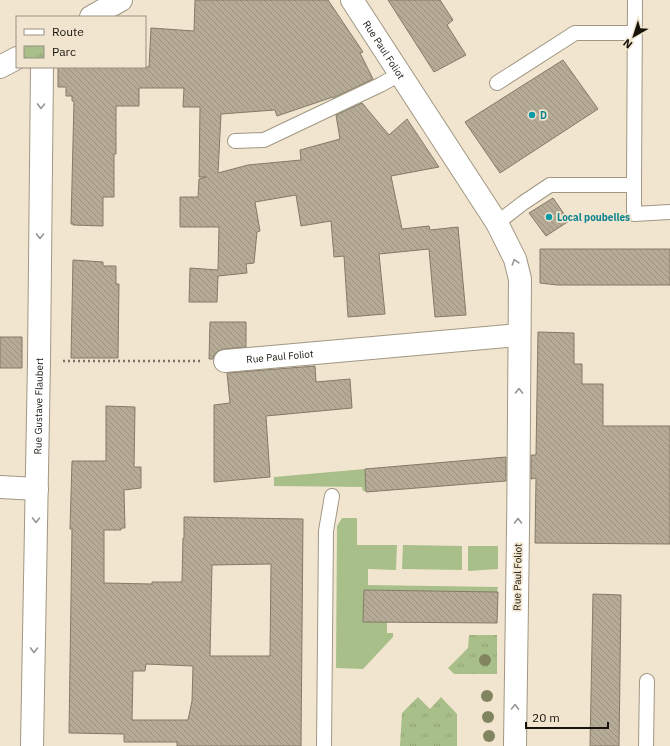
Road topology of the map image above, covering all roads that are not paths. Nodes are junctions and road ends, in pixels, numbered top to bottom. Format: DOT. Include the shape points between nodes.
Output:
graph roads {
  1 [pos="121,0"];
  2 [pos="352,0"];
  3 [pos="635,0"];
  4 [pos="93,16"];
  5 [pos="635,32"];
  6 [pos="16,59"];
  7 [pos="0,67"];
  8 [pos="42,68"];
  9 [pos="400,74"];
  10 [pos="497,83"];
  11 [pos="235,141"];
  12 [pos="634,185"];
  13 [pos="670,212"];
  14 [pos="497,223"];
  15 [pos="519,335"];
  16 [pos="225,361"];
  17 [pos="0,487"];
  18 [pos="36,489"];
  19 [pos="332,496"];
  20 [pos="647,681"];
  21 [pos="32,746"];
  22 [pos="324,746"];
  23 [pos="515,746"];
  24 [pos="646,746"];
  1 -- 4 [label="street"];
  2 -- 9 [label="street, Rue Paul Foliot"];
  3 -- 5 [label="lane"];
  5 -- 10 [label="lane" via="575,33"];
  5 -- 12 [label="lane"];
  6 -- 7 [label="street"];
  8 -- 18 [label="street, Rue Gustave Flaubert, one-way"];
  9 -- 11 [label="lane" via="264,140"];
  9 -- 14 [label="street, Rue Paul Foliot"];
  12 -- 13 [label="lane" via="634,214"];
  12 -- 14 [label="lane" via="550,186 522,203"];
  15 -- 14 [label="street, Rue Paul Foliot, one-way" via="520,279 515,259"];
  15 -- 16 [label="street, Rue Paul Foliot"];
  23 -- 15 [label="street, Rue Paul Foliot, one-way"];
  17 -- 18 [label="street"];
  18 -- 21 [label="street, Rue Gustave Flaubert, one-way"];
  19 -- 22 [label="lane" via="326,531"];
  20 -- 24 [label="lane"];
}
